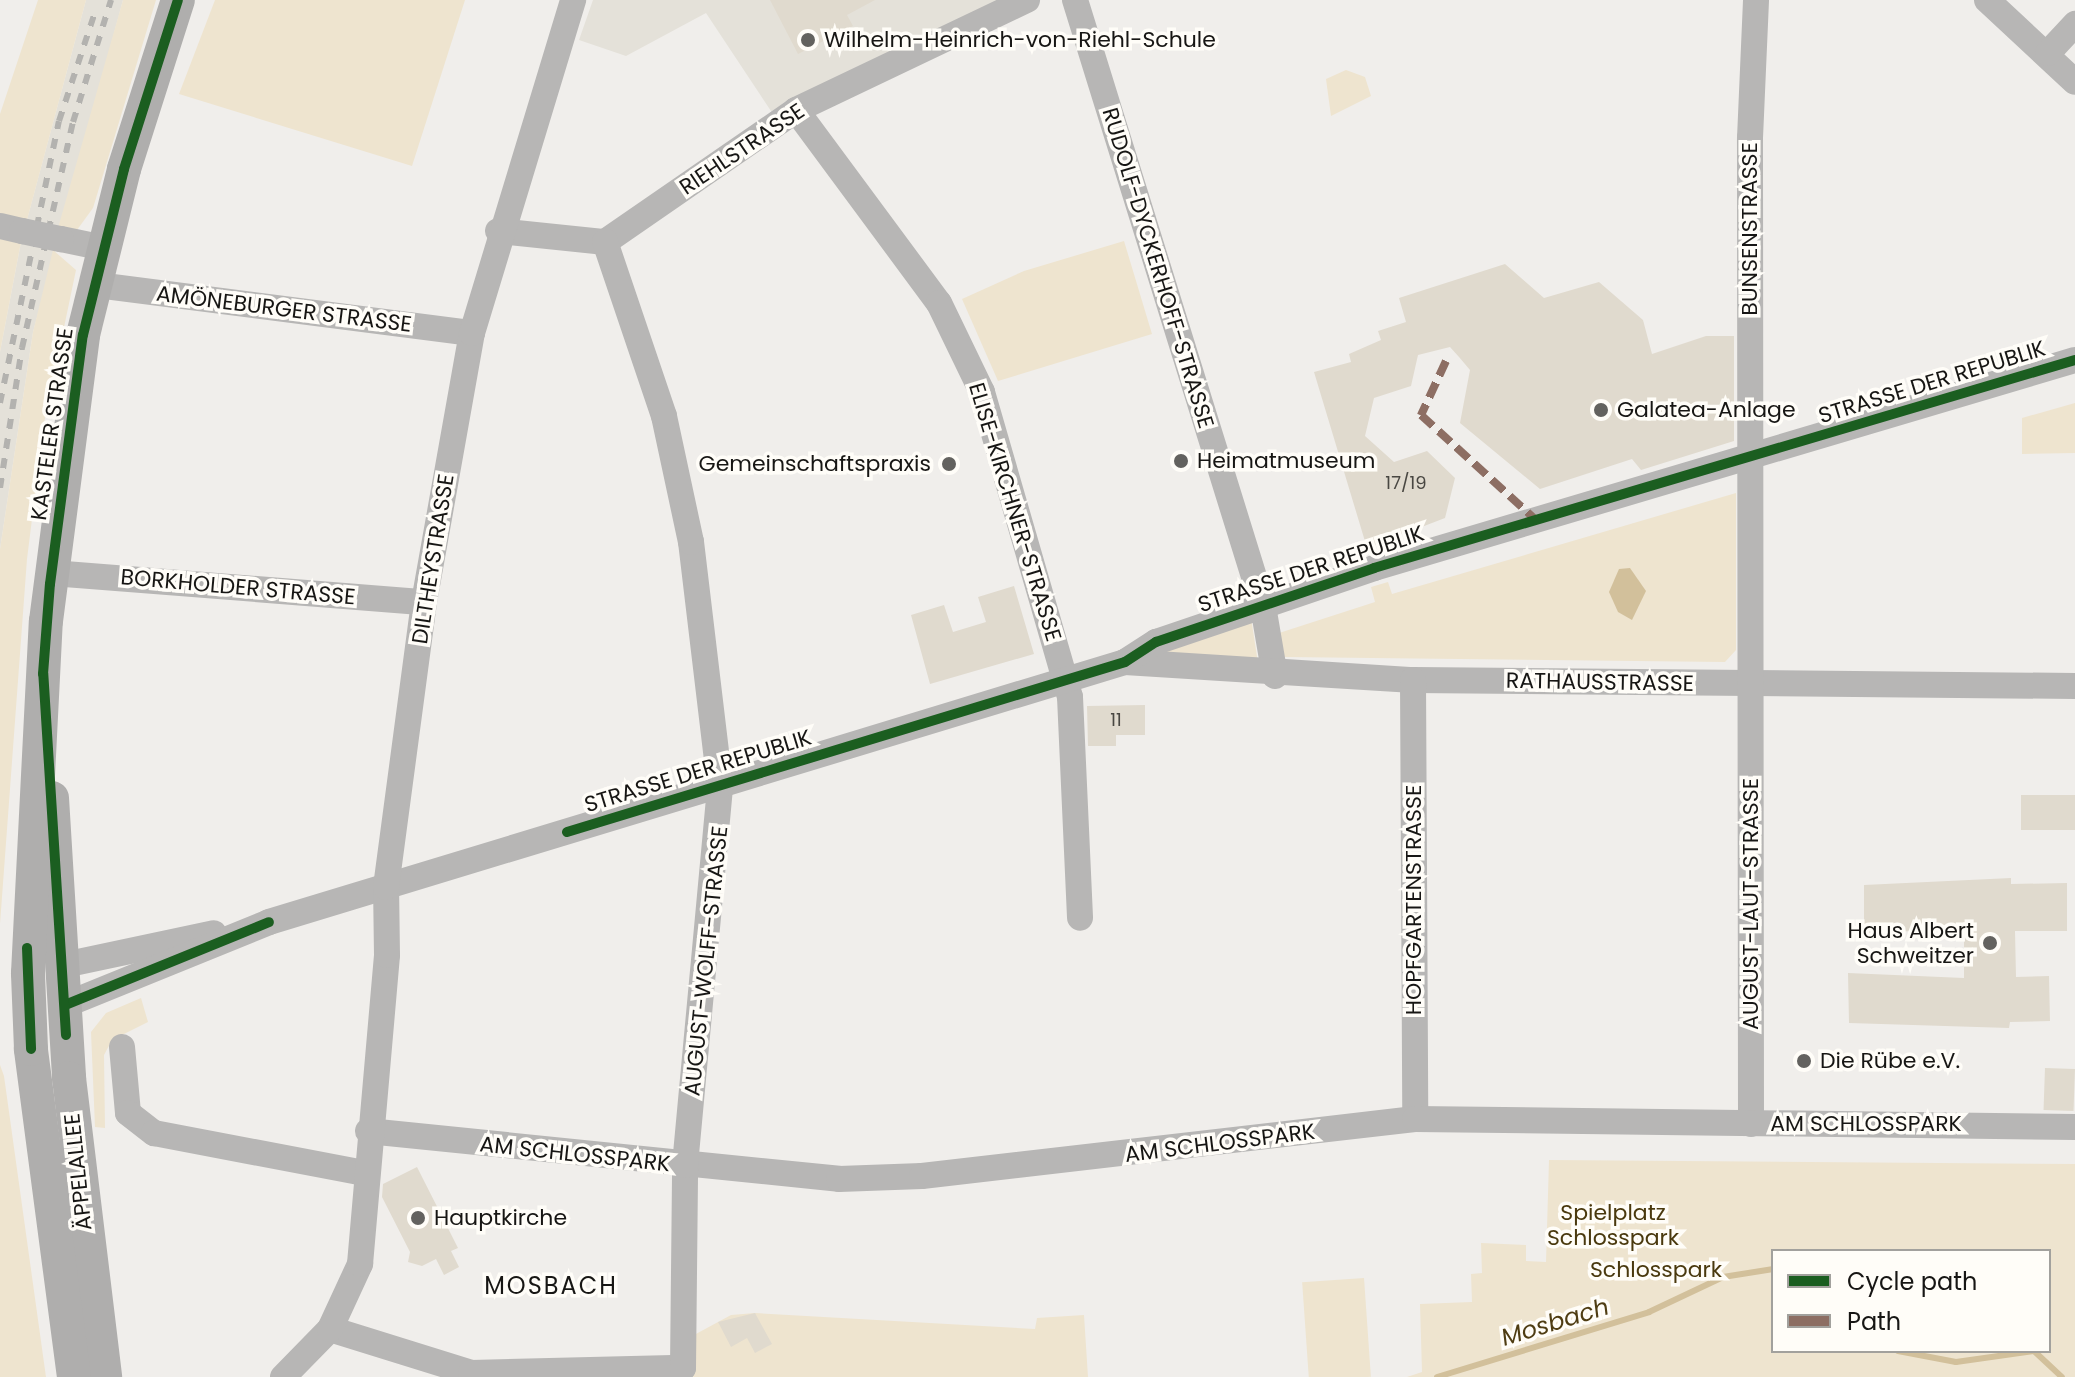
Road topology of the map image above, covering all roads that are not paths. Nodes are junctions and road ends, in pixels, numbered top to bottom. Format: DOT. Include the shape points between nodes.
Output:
graph roads {
  1 [pos="178,0"];
  2 [pos="573,0"];
  3 [pos="1027,0"];
  4 [pos="1075,0"];
  5 [pos="1756,0"];
  6 [pos="1987,0"];
  7 [pos="2075,24"];
  8 [pos="2048,53"];
  9 [pos="2075,82"];
  10 [pos="796,110"];
  11 [pos="11,228"];
  12 [pos="498,231"];
  13 [pos="605,242"];
  14 [pos="104,248"];
  15 [pos="96,290"];
  16 [pos="472,333"];
  17 [pos="2075,360"];
  18 [pos="1749,459"];
  19 [pos="52,573"];
  20 [pos="424,602"];
  21 [pos="1263,606"];
  22 [pos="1125,662"];
  23 [pos="43,674"];
  24 [pos="1275,676"];
  25 [pos="1067,680"];
  26 [pos="1413,680"];
  27 [pos="1751,684"];
  28 [pos="2075,686"];
  29 [pos="720,785"];
  30 [pos="386,887"];
  31 [pos="1080,918"];
  32 [pos="269,922"];
  33 [pos="64,965"];
  34 [pos="14,977"];
  35 [pos="65,1005"];
  36 [pos="15,1020"];
  37 [pos="122,1047"];
  38 [pos="1415,1119"];
  39 [pos="1751,1124"];
  40 [pos="2075,1127"];
  41 [pos="368,1131"];
  42 [pos="685,1165"];
  43 [pos="364,1173"];
  44 [pos="330,1329"];
  45 [pos="74,1377"];
  46 [pos="105,1377"];
  47 [pos="283,1377"];
  1 -- 14 [label="main road, KASTELER STRASSE"];
  2 -- 12 [label="street, DILTHEYSTRASSE"];
  3 -- 10 [label="street, RIEHLSTRASSE"];
  4 -- 21 [label="street, RUDOLF-DYCKERHOFF-STRASSE"];
  5 -- 18 [label="street, BUNSENSTRASSE"];
  6 -- 8 [label="street"];
  7 -- 8 [label="street"];
  8 -- 9 [label="street"];
  10 -- 13 [label="street, RIEHLSTRASSE"];
  10 -- 25 [label="street, ELISE-KIRCHNER-STRASSE" via="939,303 975,377"];
  11 -- 14 [label="street, bridge"];
  12 -- 13 [label="street"];
  12 -- 16 [label="street, DILTHEYSTRASSE"];
  13 -- 29 [label="street, AUGUST-WOLFF-STRASSE" via="664,416 691,542"];
  14 -- 15 [label="main road, KASTELER STRASSE"];
  15 -- 16 [label="street, AMÖNEBURGER STRASSE"];
  15 -- 19 [label="main road, KASTELER STRASSE" via="83,335"];
  16 -- 20 [label="street, DILTHEYSTRASSE"];
  17 -- 18 [label="street, STRASSE DER REPUBLIK"];
  18 -- 21 [label="street, STRASSE DER REPUBLIK" via="1492,531"];
  18 -- 27 [label="street, BUNSENSTRASSE"];
  19 -- 20 [label="street, BORKHOLDER STRASSE"];
  19 -- 23 [label="main road, KASTELER STRASSE"];
  20 -- 30 [label="street, DILTHEYSTRASSE"];
  21 -- 22 [label="street, STRASSE DER REPUBLIK" via="1156,642"];
  21 -- 24 [label="street, RUDOLF-DYCKERHOFF-STRASSE"];
  22 -- 24 [label="street, RATHAUSSTRASSE"];
  22 -- 25 [label="street, STRASSE DER REPUBLIK"];
  23 -- 33 [label="main road, KASTELER STRASSE"];
  23 -- 34 [label="main road, KASTELER STRASSE"];
  24 -- 26 [label="street, RATHAUSSTRASSE"];
  25 -- 29 [label="street, STRASSE DER REPUBLIK"];
  25 -- 31 [label="street, ELISE-KIRCHNER-STRASSE"];
  26 -- 27 [label="street, RATHAUSSTRASSE"];
  26 -- 38 [label="street, HOPFGARTENSTRASSE"];
  27 -- 28 [label="street, RATHAUSSTRASSE"];
  27 -- 39 [label="street, AUGUST-LAUT-STRASSE"];
  29 -- 30 [label="street, STRASSE DER REPUBLIK"];
  29 -- 42 [label="street, AUGUST-WOLFF-STRASSE"];
  30 -- 32 [label="street, STRASSE DER REPUBLIK"];
  30 -- 41 [label="street, DILTHEYSTRASSE" via="387,955"];
  32 -- 33 [label="street, STRASSE DER REPUBLIK"];
  32 -- 35 [label="street, STRASSE DER REPUBLIK"];
  33 -- 34 [label="main road"];
  33 -- 35 [label="main road, ÄPPELALLEE"];
  34 -- 36 [label="main road, KASTELER STRASSE"];
  35 -- 36 [label="main road"];
  35 -- 46 [label="main road, ÄPPELALLEE"];
  36 -- 45 [label="main road, ÄPPELALLEE"];
  37 -- 43 [label="street" via="126,1105 134,1120 166,1136"];
  38 -- 39 [label="street, AM SCHLOSSPARK"];
  38 -- 42 [label="street, AM SCHLOSSPARK" via="922,1176 815,1179"];
  39 -- 40 [label="street, AM SCHLOSSPARK"];
  41 -- 42 [label="street, AM SCHLOSSPARK"];
  41 -- 43 [label="street, DILTHEYSTRASSE"];
  42 -- 44 [label="street, AUGUST-WOLFF-STRASSE" via="683,1368 471,1373"];
  43 -- 44 [label="street, DILTHEYSTRASSE" via="360,1264"];
  44 -- 47 [label="street, DILTHEYSTRASSE"];
}
